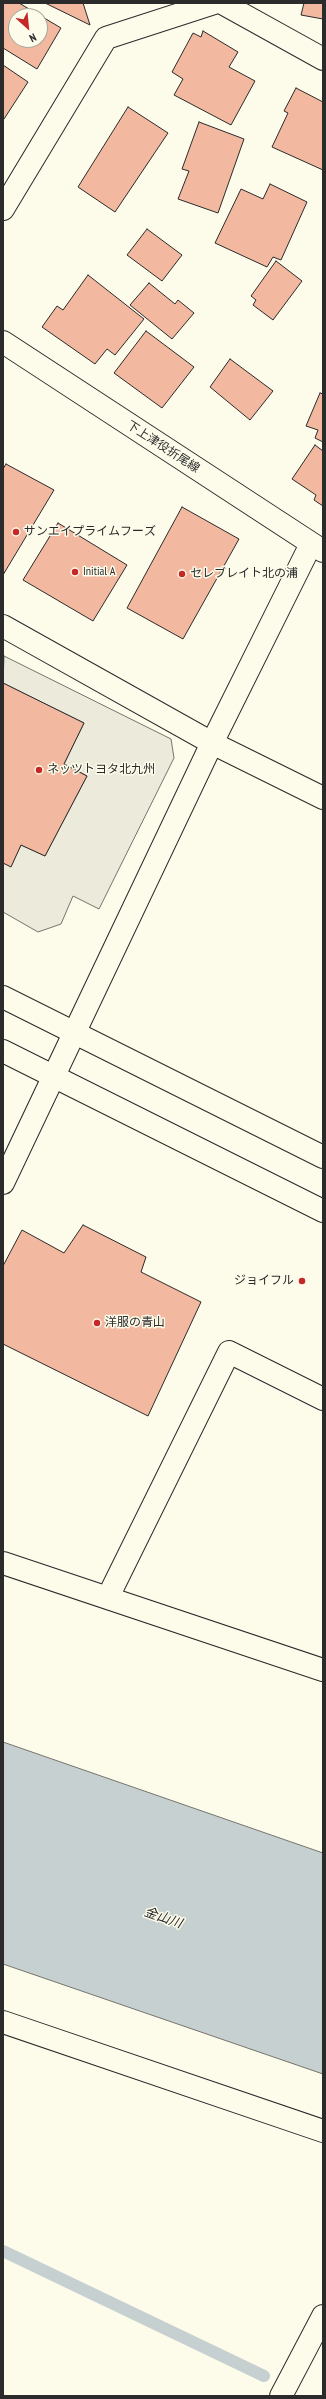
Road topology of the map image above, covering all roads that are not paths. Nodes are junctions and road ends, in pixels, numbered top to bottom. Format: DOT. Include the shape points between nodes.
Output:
graph roads {
  1 [pos="214,3"];
  2 [pos="222,3"];
  3 [pos="323,59"];
  4 [pos="3,209"];
  5 [pos="3,342"];
  6 [pos="317,547"];
  7 [pos="3,626"];
  8 [pos="212,743"];
  9 [pos="323,798"];
  10 [pos="3,997"];
  11 [pos="74,1032"];
  12 [pos="3,1051"];
  13 [pos="53,1076"];
  14 [pos="323,1157"];
  15 [pos="3,1183"];
  16 [pos="323,1211"];
  17 [pos="323,1399"];
  18 [pos="3,1563"];
  19 [pos="108,1597"];
  20 [pos="323,1670"];
  21 [pos="3,2022"];
  22 [pos="323,2131"];
  23 [pos="323,2316"];
  24 [pos="281,2396"];
  1 -- 4 [label="street" via="106,38"];
  2 -- 3 [label="street"];
  5 -- 6 [label="street, 下上津役折尾線"];
  6 -- 8 [label="street"];
  7 -- 8 [label="street"];
  8 -- 9 [label="street"];
  8 -- 11 [label="street"];
  10 -- 11 [label="street"];
  11 -- 13 [label="street"];
  11 -- 14 [label="street"];
  12 -- 13 [label="street"];
  13 -- 15 [label="street"];
  13 -- 16 [label="street"];
  17 -- 19 [label="street" via="229,1352"];
  18 -- 19 [label="street"];
  19 -- 20 [label="street"];
  21 -- 22 [label="street"];
  23 -- 24 [label="street"];
}
